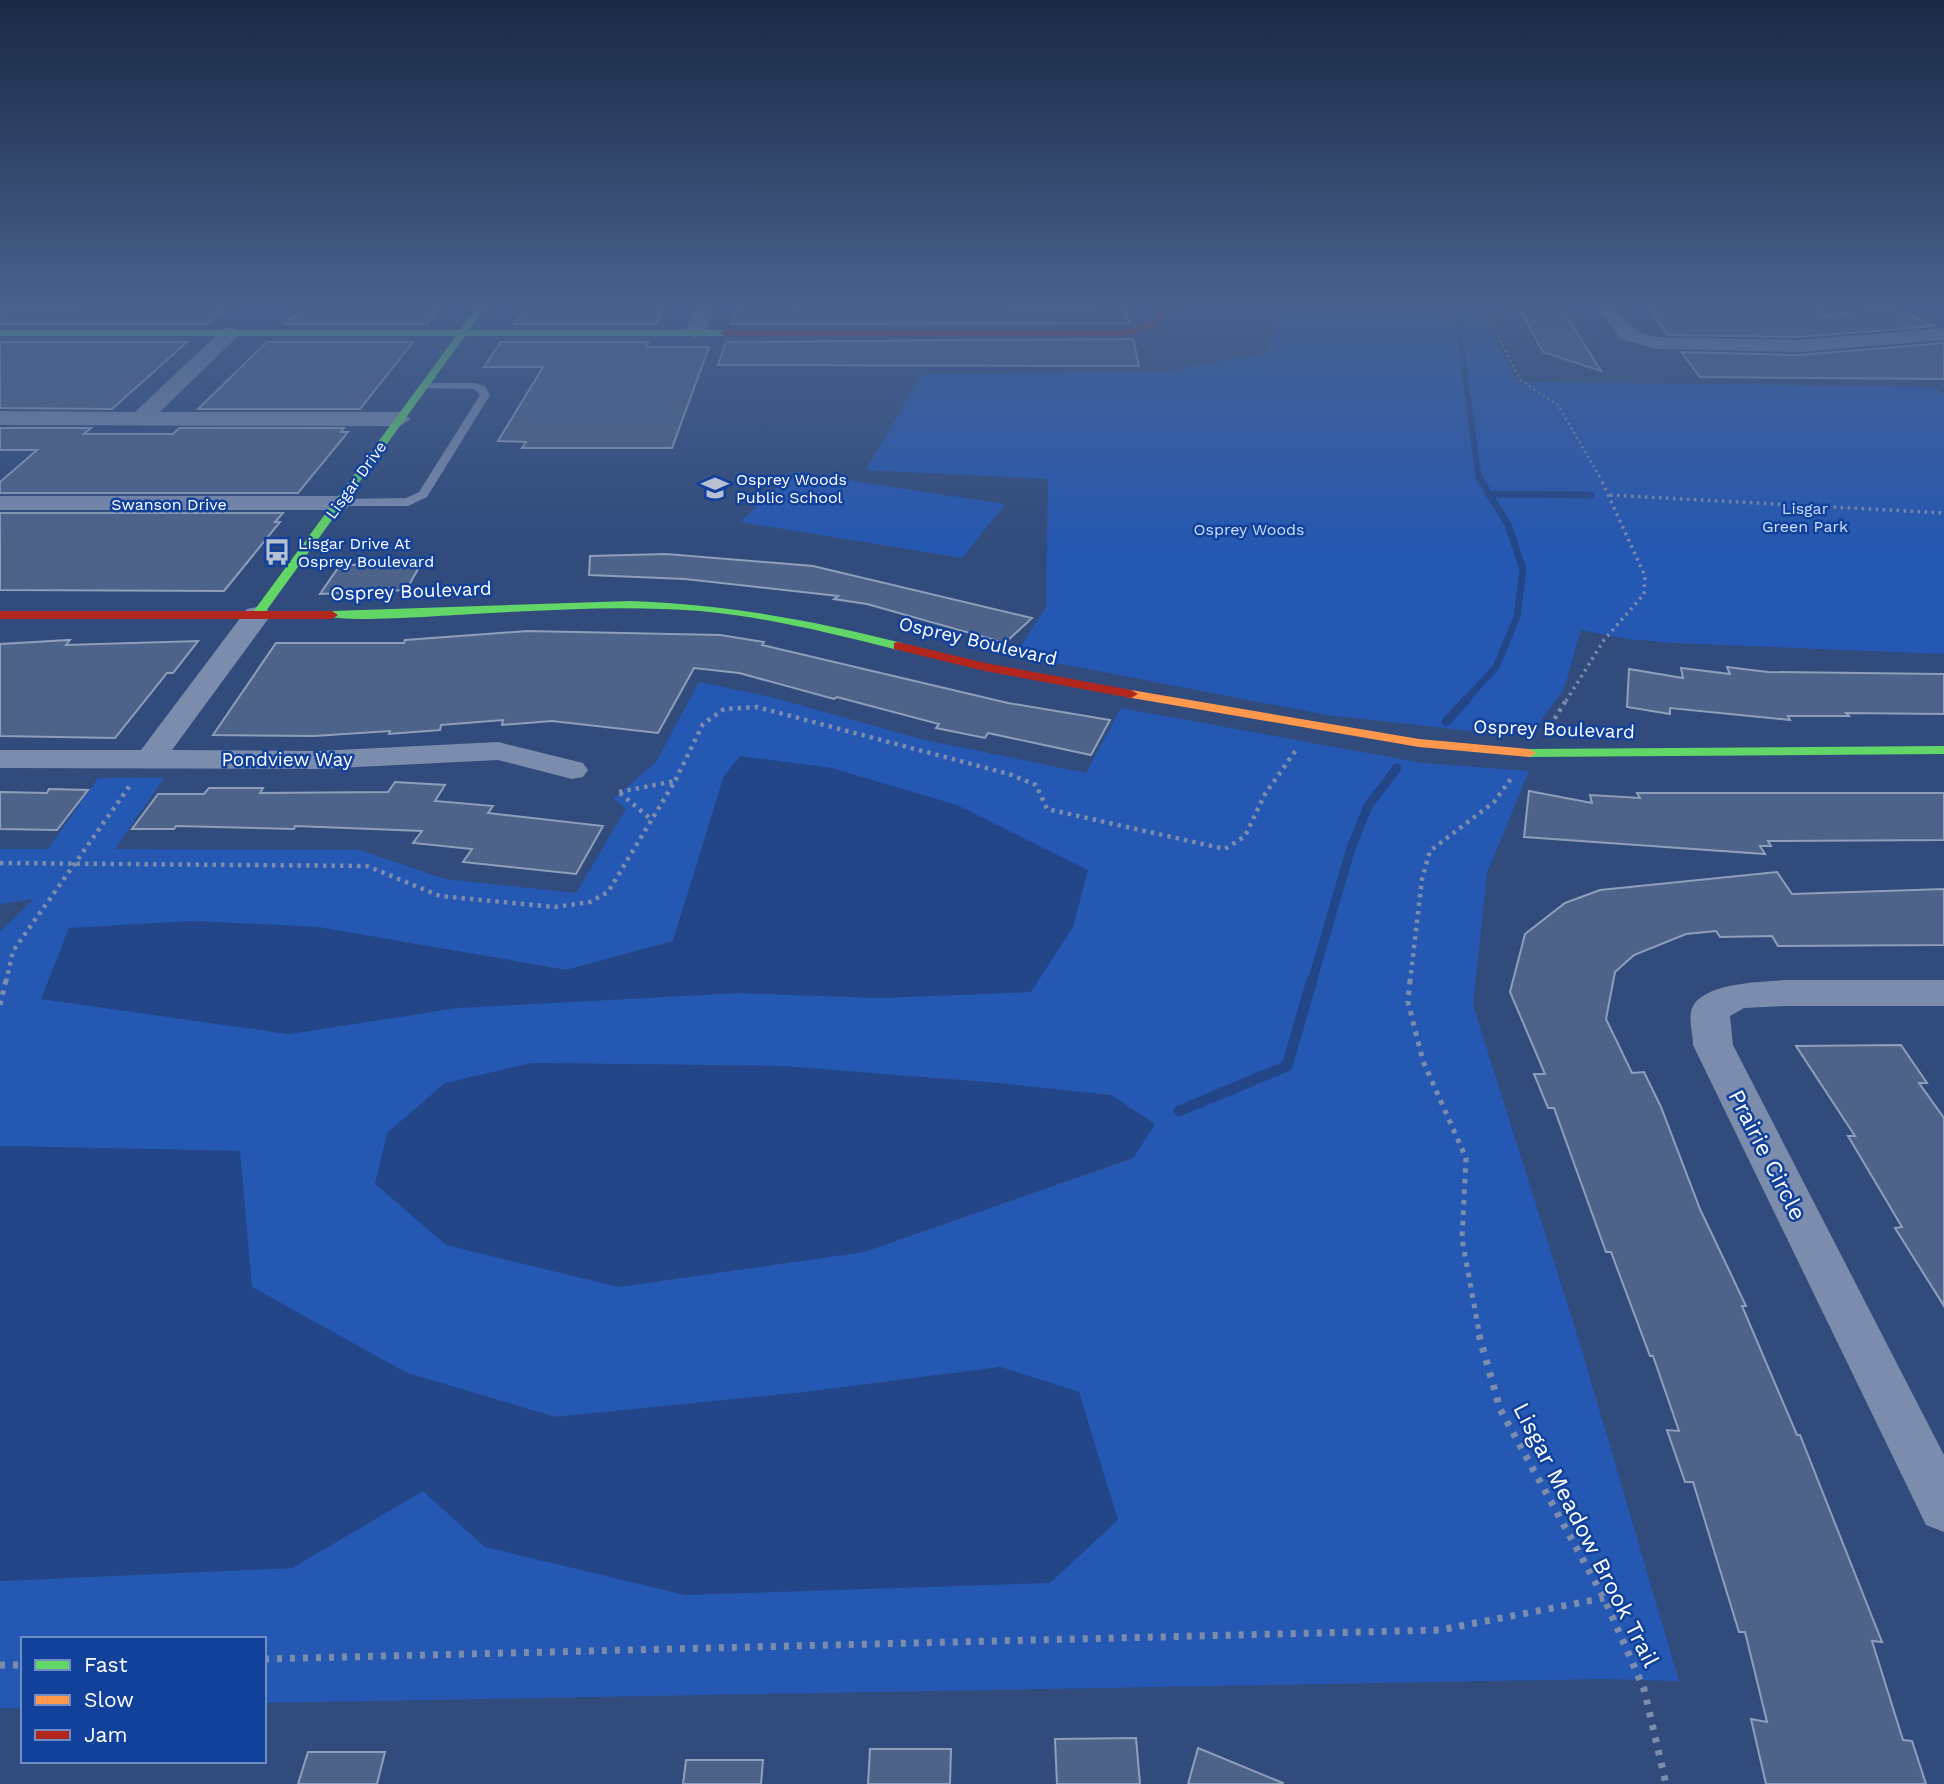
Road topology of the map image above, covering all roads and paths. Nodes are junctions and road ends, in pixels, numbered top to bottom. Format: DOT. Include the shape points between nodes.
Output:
graph roads {
  1 [pos="176,384"];
  2 [pos="1526,384"];
  3 [pos="425,386"];
  4 [pos="0,418"];
  5 [pos="140,419"];
  6 [pos="400,419"];
  7 [pos="1610,495"];
  8 [pos="0,503"];
  9 [pos="338,503"];
  10 [pos="1944,513"];
  11 [pos="0,615"];
  12 [pos="257,615"];
  13 [pos="1302,740"];
  14 [pos="1944,750"];
  15 [pos="0,759"];
  16 [pos="1517,760"];
  17 [pos="143,768"];
  18 [pos="572,771"];
  19 [pos="675,781"];
  20 [pos="652,820"];
  21 [pos="0,863"];
  22 [pos="77,864"];
  23 [pos="1944,993"];
  24 [pos="0,1005"];
  25 [pos="1944,1508"];
  26 [pos="1604,1598"];
  27 [pos="266,1659"];
  28 [pos="0,1665"];
  29 [pos="21,1665"];
  30 [pos="1666,1784"];
  1 -- 5 [label="street"];
  2 -- 7 [label="path, Lisgar Meadow Brook Trail" via="1558,405"];
  3 -- 6 [label="street, Lisgar Drive"];
  3 -- 9 [label="lane" via="474,386 485,395 423,494 408,502"];
  4 -- 5 [label="street"];
  5 -- 6 [label="street"];
  6 -- 9 [label="street, Lisgar Drive"];
  7 -- 10 [label="path"];
  7 -- 16 [label="path, Lisgar Meadow Brook Trail" via="1644,576 1644,594 1604,640 1552,724"];
  8 -- 9 [label="street, Swanson Drive"];
  9 -- 12 [label="street, Lisgar Drive"];
  11 -- 12 [label="street, Osprey Boulevard"];
  12 -- 16 [label="street, Osprey Boulevard" via="418,614 609,603 735,611 815,624 985,667 1373,738 1493,750"];
  12 -- 17 [label="street, Lisgar Drive"];
  13 -- 19 [label="path" via="1265,794 1245,835 1225,849 1047,809 1036,785 1009,774 757,707 724,709 703,724"];
  14 -- 16 [label="street, Osprey Boulevard"];
  15 -- 17 [label="street, Pondview Way"];
  16 -- 26 [label="path, Lisgar Meadow Brook Trail" via="1513,777 1494,802 1430,851 1422,879 1408,1002 1423,1061 1466,1158 1462,1239 1474,1317 1500,1409"];
  17 -- 18 [label="street, Pondview Way" via="498,751"];
  17 -- 22 [label="path"];
  19 -- 20 [label="path"];
  19 -- 20 [label="path" via="619,792"];
  20 -- 22 [label="path" via="608,892 590,902 555,907 440,896 367,866"];
  21 -- 22 [label="path"];
  22 -- 24 [label="path" via="13,951"];
  23 -- 25 [label="street, Prairie Circle" via="1736,996 1710,1011 1713,1045"];
  26 -- 27 [label="path" via="1440,1630"];
  26 -- 30 [label="path, Lisgar Meadow Brook Trail" via="1644,1689"];
  28 -- 29 [label="path"];
}
